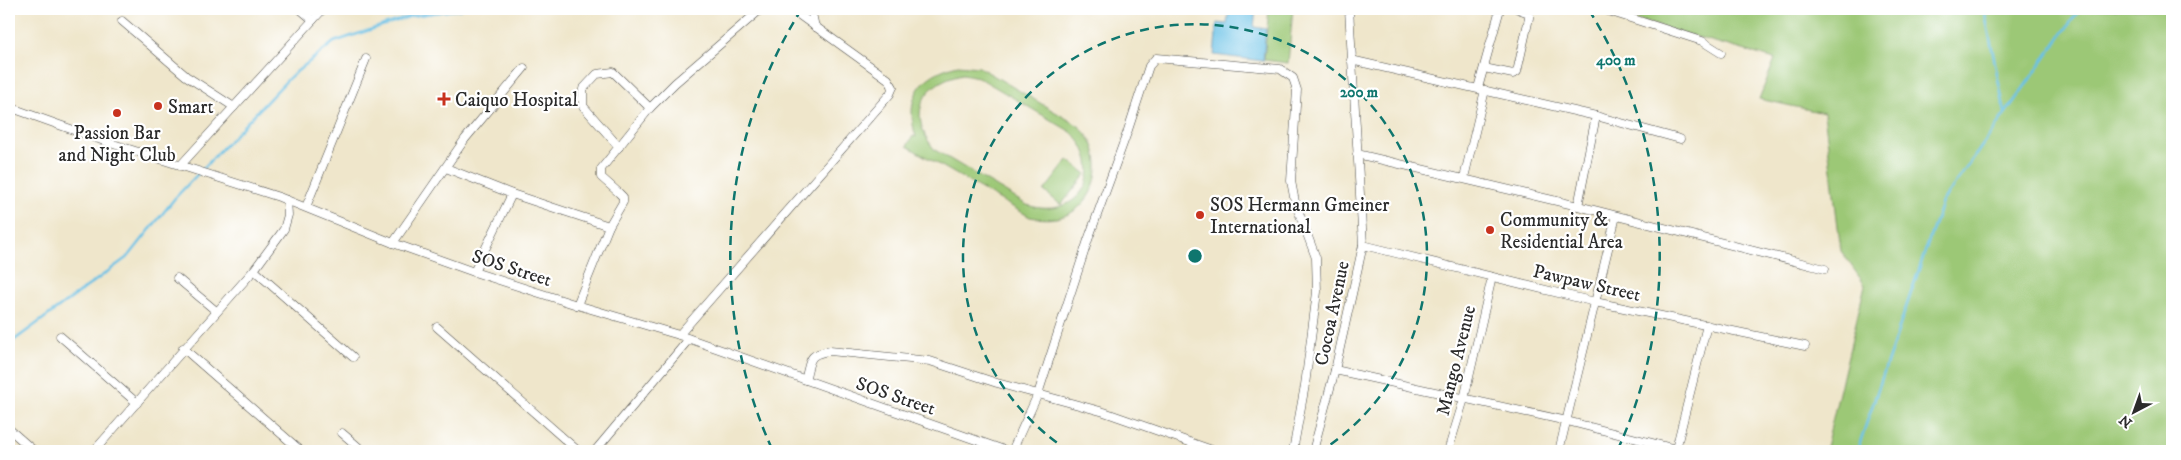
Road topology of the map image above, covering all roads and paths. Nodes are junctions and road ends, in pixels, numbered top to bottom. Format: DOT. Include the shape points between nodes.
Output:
graph roads {
  1 [pos="300,9"];
  2 [pos="323,9"];
  3 [pos="761,9"];
  4 [pos="791,9"];
  5 [pos="811,9"];
  6 [pos="1349,9"];
  7 [pos="1500,9"];
  8 [pos="1518,9"];
  9 [pos="1602,9"];
  10 [pos="313,20"];
  11 [pos="122,21"];
  12 [pos="815,27"];
  13 [pos="1721,53"];
  14 [pos="366,59"];
  15 [pos="1351,60"];
  16 [pos="524,68"];
  17 [pos="1484,68"];
  18 [pos="1481,89"];
  19 [pos="9,107"];
  20 [pos="234,107"];
  21 [pos="650,108"];
  22 [pos="1596,116"];
  23 [pos="1680,139"];
  24 [pos="619,147"];
  25 [pos="1357,154"];
  26 [pos="180,166"];
  27 [pos="446,168"];
  28 [pos="1464,178"];
  29 [pos="512,194"];
  30 [pos="287,200"];
  31 [pos="1578,206"];
  32 [pos="306,207"];
  33 [pos="1616,216"];
  34 [pos="609,226"];
  35 [pos="393,243"];
  36 [pos="1362,245"];
  37 [pos="1825,269"];
  38 [pos="254,270"];
  39 [pos="474,272"];
  40 [pos="1492,277"];
  41 [pos="177,278"];
  42 [pos="1596,302"];
  43 [pos="577,306"];
  44 [pos="216,311"];
  45 [pos="1707,325"];
  46 [pos="437,327"];
  47 [pos="678,335"];
  48 [pos="60,336"];
  49 [pos="690,339"];
  50 [pos="1805,346"];
  51 [pos="183,348"];
  52 [pos="353,357"];
  53 [pos="1336,370"];
  54 [pos="805,380"];
  55 [pos="1038,394"];
  56 [pos="1464,399"];
  57 [pos="136,402"];
  58 [pos="1567,421"];
  59 [pos="9,429"];
  60 [pos="342,433"];
  61 [pos="99,450"];
  62 [pos="1676,450"];
  63 [pos="34,451"];
  64 [pos="301,451"];
  65 [pos="363,451"];
  66 [pos="578,451"];
  67 [pos="595,451"];
  68 [pos="1007,451"];
  69 [pos="1012,451"];
  70 [pos="1215,451"];
  71 [pos="1293,451"];
  72 [pos="1313,451"];
  73 [pos="1448,451"];
  74 [pos="1559,451"];
  75 [pos="1688,451"];
  1 -- 10 [label="street"];
  2 -- 10 [label="street"];
  3 -- 21 [label="street" via="692,67"];
  4 -- 12 [label="street"];
  5 -- 12 [label="street"];
  6 -- 15 [label="street, Cocoa Avenue"];
  7 -- 17 [label="street"];
  8 -- 17 [label="street" via="1529,14 1529,18 1517,72"];
  9 -- 13 [label="street" via="1702,41"];
  10 -- 20 [label="street"];
  11 -- 20 [label="street" via="186,76"];
  12 -- 47 [label="street" via="888,79 893,87 890,94"];
  14 -- 32 [label="street"];
  15 -- 18 [label="street"];
  15 -- 25 [label="street, Cocoa Avenue"];
  16 -- 27 [label="street" via="465,139"];
  17 -- 18 [label="street"];
  18 -- 22 [label="street"];
  18 -- 28 [label="street"];
  19 -- 26 [label="street, SOS Street"];
  20 -- 26 [label="street"];
  21 -- 24 [label="street"];
  21 -- 24 [label="street" via="613,72 597,74 583,89 583,106"];
  22 -- 23 [label="street"];
  22 -- 31 [label="street"];
  24 -- 34 [label="street" via="601,172 601,177 623,197"];
  25 -- 28 [label="street"];
  25 -- 36 [label="street, Cocoa Avenue"];
  26 -- 30 [label="street, SOS Street"];
  27 -- 29 [label="street"];
  27 -- 35 [label="street"];
  28 -- 31 [label="street"];
  29 -- 34 [label="street"];
  29 -- 39 [label="street"];
  30 -- 32 [label="street, SOS Street"];
  30 -- 38 [label="street" via="288,215 284,229"];
  31 -- 33 [label="street"];
  32 -- 35 [label="street, SOS Street"];
  33 -- 37 [label="street"];
  33 -- 42 [label="street"];
  34 -- 43 [label="street"];
  35 -- 39 [label="street, SOS Street"];
  36 -- 40 [label="street, Pawpaw Street"];
  36 -- 53 [label="street, Cocoa Avenue"];
  38 -- 44 [label="street"];
  38 -- 52 [label="street"];
  39 -- 43 [label="street, SOS Street"];
  40 -- 42 [label="street, Pawpaw Street"];
  40 -- 56 [label="street, Mango Avenue"];
  41 -- 44 [label="street"];
  42 -- 45 [label="street, Pawpaw Street"];
  42 -- 58 [label="street"];
  43 -- 47 [label="street, SOS Street"];
  44 -- 51 [label="street"];
  45 -- 50 [label="street, Pawpaw Street"];
  45 -- 62 [label="street"];
  46 -- 66 [label="street"];
  47 -- 49 [label="street, SOS Street"];
  48 -- 57 [label="street"];
  49 -- 54 [label="street, SOS Street"];
  49 -- 67 [label="street"];
  51 -- 57 [label="street"];
  51 -- 64 [label="street"];
  53 -- 56 [label="street"];
  53 -- 72 [label="street, Cocoa Avenue"];
  54 -- 55 [label="street" via="816,352 830,350 930,361"];
  54 -- 68 [label="street, SOS Street"];
  55 -- 69 [label="street"];
  55 -- 70 [label="street" via="1104,412"];
  55 -- 71 [label="street" via="1088,240 1152,61 1161,58 1280,69 1293,78 1297,90 1291,181 1295,202 1316,258 1317,292"];
  56 -- 58 [label="street"];
  56 -- 73 [label="street, Mango Avenue"];
  57 -- 61 [label="street"];
  58 -- 62 [label="street"];
  58 -- 74 [label="street"];
  59 -- 63 [label="street"];
  60 -- 65 [label="street"];
  62 -- 75 [label="street"];
}
